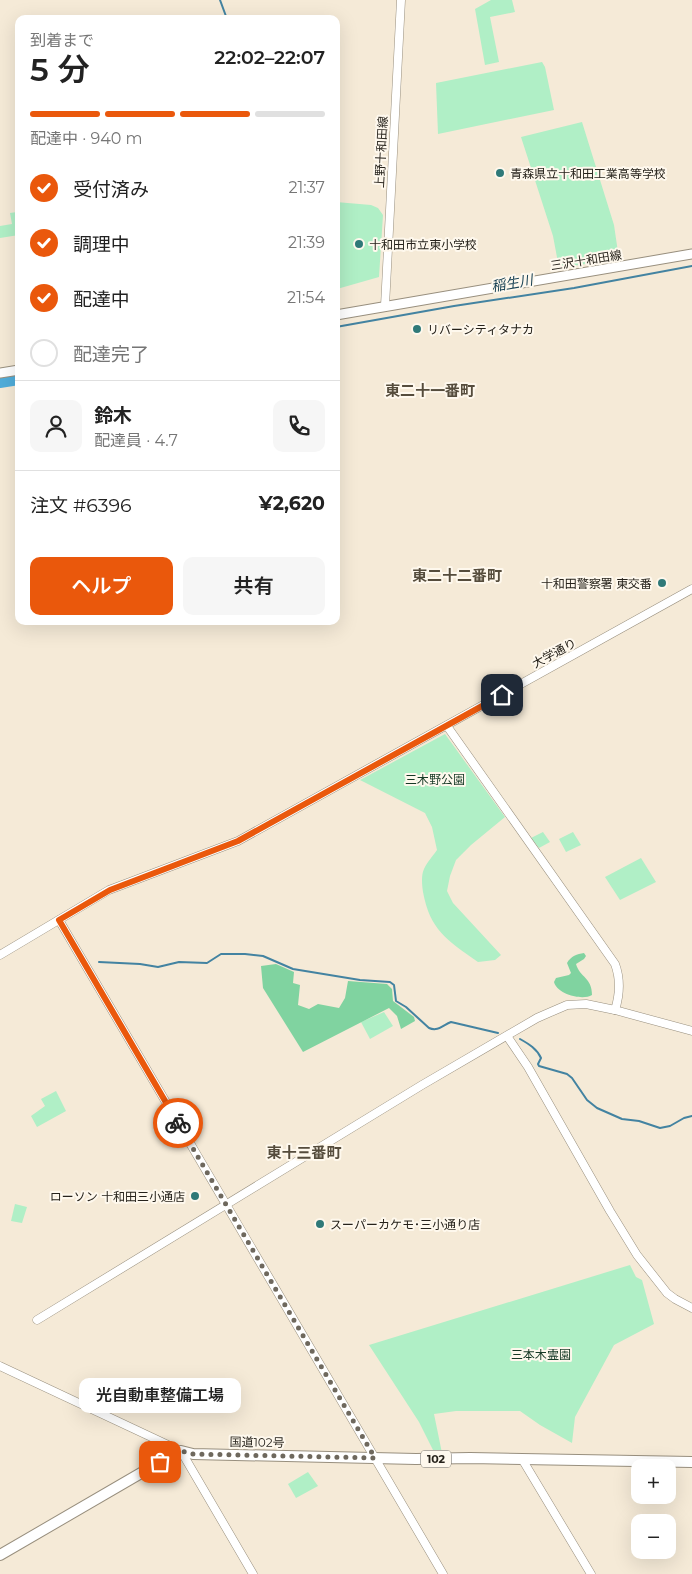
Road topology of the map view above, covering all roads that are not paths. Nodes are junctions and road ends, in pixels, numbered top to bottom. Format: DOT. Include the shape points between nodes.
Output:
graph roads {
  1 [pos="401,0"];
  2 [pos="692,254"];
  3 [pos="385,306"];
  4 [pos="340,314"];
  5 [pos="15,371"];
  6 [pos="0,373"];
  7 [pos="692,589"];
  8 [pos="447,726"];
  9 [pos="59,920"];
  10 [pos="0,955"];
  11 [pos="615,1010"];
  12 [pos="692,1031"];
  13 [pos="507,1036"];
  14 [pos="226,1204"];
  15 [pos="692,1308"];
  16 [pos="37,1320"];
  17 [pos="0,1366"];
  18 [pos="181,1451"];
  19 [pos="375,1458"];
  20 [pos="522,1459"];
  21 [pos="692,1462"];
  22 [pos="0,1556"];
  23 [pos="253,1574"];
  24 [pos="443,1574"];
  25 [pos="591,1574"];
  1 -- 3 [label="street, 上野十和田線"];
  2 -- 3 [label="main road, 三沢十和田線"];
  3 -- 4 [label="main road, 三沢十和田線"];
  5 -- 6 [label="main road"];
  7 -- 8 [label="street, 大学通り"];
  8 -- 9 [label="street, 大学通り" via="238,841 110,890"];
  8 -- 11 [label="street" via="615,964 620,989"];
  9 -- 10 [label="street, 大学通り"];
  9 -- 14 [label="street"];
  11 -- 12 [label="street"];
  11 -- 13 [label="street" via="572,1004 537,1018"];
  13 -- 14 [label="street"];
  13 -- 15 [label="street" via="637,1255 667,1293"];
  14 -- 16 [label="street"];
  14 -- 19 [label="street"];
  17 -- 18 [label="street"];
  18 -- 19 [label="highway, 国道102号 / 102" via="193,1454"];
  18 -- 22 [label="highway"];
  18 -- 23 [label="street"];
  19 -- 20 [label="highway, 国道102号 / 102"];
  19 -- 24 [label="street"];
  20 -- 21 [label="highway, 国道102号 / 102"];
  20 -- 25 [label="street"];
}
